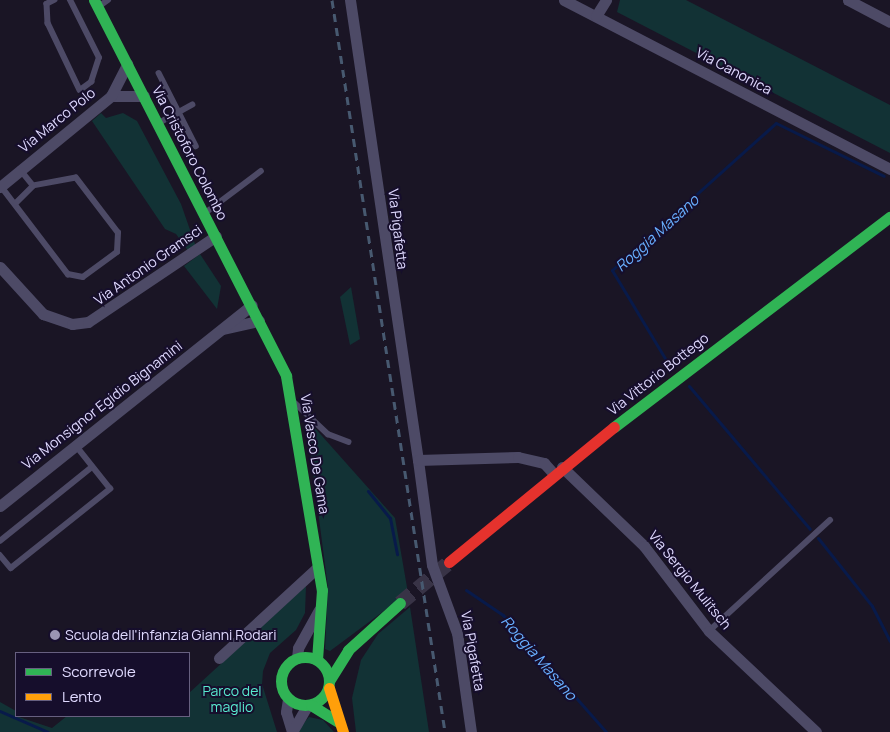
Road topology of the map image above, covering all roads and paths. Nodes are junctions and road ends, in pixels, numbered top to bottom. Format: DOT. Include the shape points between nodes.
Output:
graph roads {
  1 [pos="55,0"];
  2 [pos="70,0"];
  3 [pos="108,0"];
  4 [pos="350,0"];
  5 [pos="564,0"];
  6 [pos="606,0"];
  7 [pos="848,0"];
  8 [pos="96,4"];
  9 [pos="596,16"];
  10 [pos="890,22"];
  11 [pos="127,64"];
  12 [pos="159,72"];
  13 [pos="111,96"];
  14 [pos="144,96"];
  15 [pos="192,105"];
  16 [pos="179,112"];
  17 [pos="158,123"];
  18 [pos="196,146"];
  19 [pos="890,169"];
  20 [pos="20,170"];
  21 [pos="261,171"];
  22 [pos="33,186"];
  23 [pos="1,187"];
  24 [pos="16,203"];
  25 [pos="204,214"];
  26 [pos="890,217"];
  27 [pos="216,236"];
  28 [pos="0,267"];
  29 [pos="252,305"];
  30 [pos="259,321"];
  31 [pos="223,328"];
  32 [pos="294,402"];
  33 [pos="349,442"];
  34 [pos="75,445"];
  35 [pos="418,460"];
  36 [pos="92,467"];
  37 [pos="558,470"];
  38 [pos="0,506"];
  39 [pos="830,520"];
  40 [pos="0,541"];
  41 [pos="0,555"];
  42 [pos="449,562"];
  43 [pos="318,567"];
  44 [pos="400,603"];
  45 [pos="322,604"];
  46 [pos="709,631"];
  47 [pos="348,650"];
  48 [pos="219,658"];
  49 [pos="297,658"];
  50 [pos="318,661"];
  51 [pos="329,685"];
  52 [pos="288,699"];
  53 [pos="309,705"];
  54 [pos="340,727"];
  55 [pos="292,732"];
  56 [pos="472,732"];
  57 [pos="816,732"];
  1 -- 2 [label="lane" via="47,4 48,24 80,90 91,82 99,58"];
  3 -- 8 [label="lane"];
  4 -- 35 [label="street, Via Pigafetta"];
  5 -- 9 [label="street, Via Canonica"];
  6 -- 9 [label="street"];
  7 -- 10 [label="street"];
  8 -- 11 [label="street, Via Cristoforo Colombo"];
  9 -- 19 [label="street, Via Canonica"];
  11 -- 13 [label="street, Via Marco Polo"];
  11 -- 14 [label="street, Via Cristoforo Colombo"];
  12 -- 16 [label="lane"];
  13 -- 14 [label="street, Via Marco Polo"];
  13 -- 20 [label="street, Via Marco Polo"];
  14 -- 17 [label="street, Via Cristoforo Colombo"];
  15 -- 16 [label="lane"];
  16 -- 17 [label="lane"];
  16 -- 18 [label="lane"];
  17 -- 25 [label="street, Via Cristoforo Colombo"];
  20 -- 22 [label="lane"];
  20 -- 23 [label="street, Via Marco Polo"];
  21 -- 25 [label="lane"];
  22 -- 24 [label="lane"];
  22 -- 24 [label="lane" via="76,178 118,234 116,252 83,277 68,274"];
  23 -- 24 [label="lane"];
  25 -- 27 [label="street, Via Cristoforo Colombo"];
  26 -- 37 [label="street, Via Vittorio Bottego"];
  27 -- 28 [label="street, Via Antonio Gramsci" via="88,322 72,324 43,314"];
  27 -- 29 [label="street, Via Cristoforo Colombo"];
  29 -- 30 [label="street, Via Cristoforo Colombo"];
  29 -- 31 [label="street, Via Monsignor Egidio Bignamini"];
  30 -- 31 [label="street, Via Monsignor Egidio Bignamini"];
  30 -- 32 [label="street, Via Vasco De Gama"];
  31 -- 34 [label="street, Via Monsignor Egidio Bignamini"];
  32 -- 33 [label="lane" via="328,434"];
  32 -- 43 [label="street, Via Vasco De Gama"];
  34 -- 36 [label="lane"];
  34 -- 38 [label="street, Via Monsignor Egidio Bignamini"];
  35 -- 37 [label="street" via="518,457"];
  35 -- 56 [label="street, Via Pigafetta" via="432,565 457,633"];
  36 -- 40 [label="lane"];
  36 -- 41 [label="lane" via="110,489 10,568"];
  37 -- 42 [label="street, Via Vittorio Bottego"];
  37 -- 46 [label="street, Via Sergio Mulitsch" via="644,546"];
  39 -- 46 [label="lane"];
  43 -- 45 [label="street, Via Vasco De Gama"];
  43 -- 48 [label="street"];
  44 -- 47 [label="street"];
  45 -- 49 [label="street" via="298,648"];
  45 -- 50 [label="street, Via Vasco De Gama"];
  46 -- 57 [label="street, Via Sergio Mulitsch"];
  47 -- 50 [label="street"];
  47 -- 51 [label="street"];
  49 -- 50 [label="street"];
  49 -- 52 [label="street" via="281,676"];
  50 -- 51 [label="street"];
  51 -- 53 [label="street"];
  51 -- 54 [label="street"];
  52 -- 53 [label="street"];
  52 -- 55 [label="street" via="286,712"];
  53 -- 54 [label="street"];
  53 -- 55 [label="street"];
}
